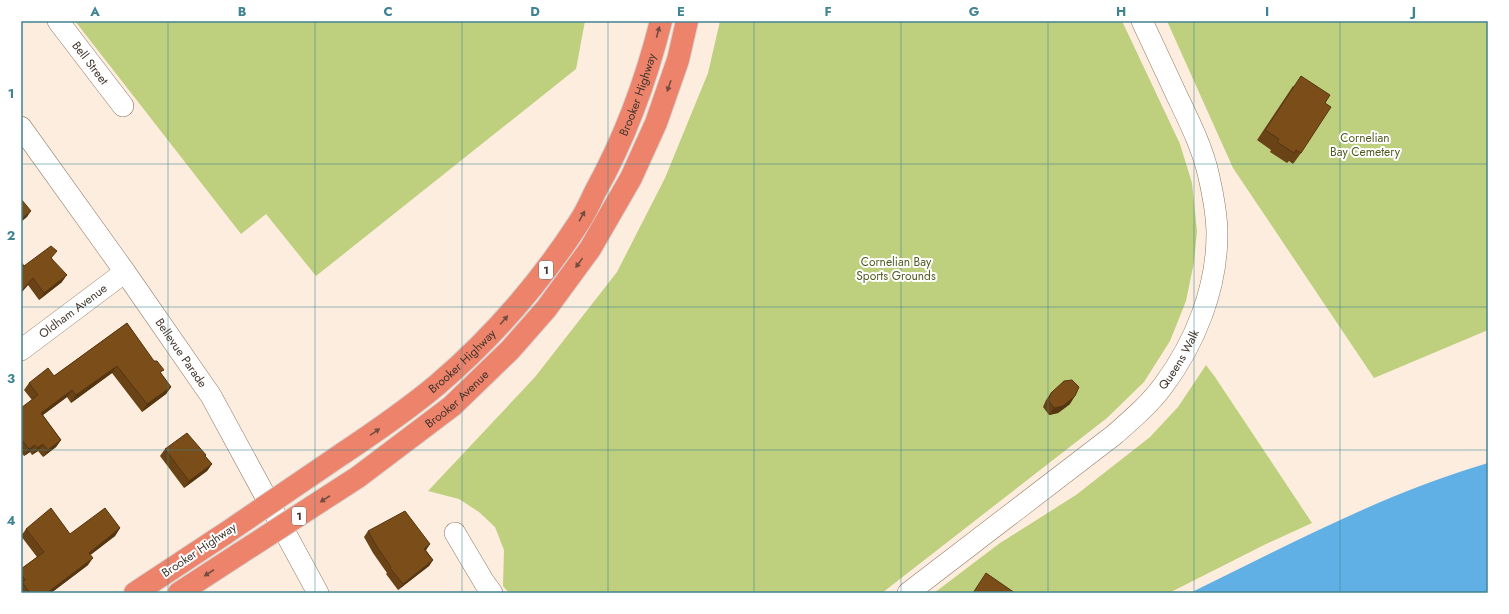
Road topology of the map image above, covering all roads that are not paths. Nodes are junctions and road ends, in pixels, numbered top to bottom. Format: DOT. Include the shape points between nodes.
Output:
graph roads {
  1 [pos="58,21"];
  2 [pos="661,21"];
  3 [pos="687,21"];
  4 [pos="1142,21"];
  5 [pos="123,106"];
  6 [pos="21,127"];
  7 [pos="125,272"];
  8 [pos="21,350"];
  9 [pos="358,477"];
  10 [pos="455,533"];
  11 [pos="135,593"];
  12 [pos="179,593"];
  13 [pos="318,593"];
  14 [pos="492,593"];
  15 [pos="908,593"];
  1 -- 5 [label="street, Bell Street"];
  11 -- 2 [label="highway, Brooker Highway / 1, one-way, bridge" via="400,414 438,385 495,331 537,282 578,224 612,161 641,91"];
  3 -- 9 [label="highway, Brooker Avenue / 1, one-way" via="678,60 656,123 631,178 590,249 546,309 510,350 452,406"];
  4 -- 15 [label="street, Queens Walk" via="1192,127 1209,177 1217,233 1211,286 1202,314 1178,365 1143,409 1114,435"];
  6 -- 7 [label="street, Bellevue Parade"];
  7 -- 8 [label="street, Oldham Avenue"];
  7 -- 13 [label="street, Bellevue Parade" via="211,396"];
  9 -- 12 [label="highway, Brooker Highway / 1, one-way, bridge"];
  10 -- 14 [label="street"];
}
